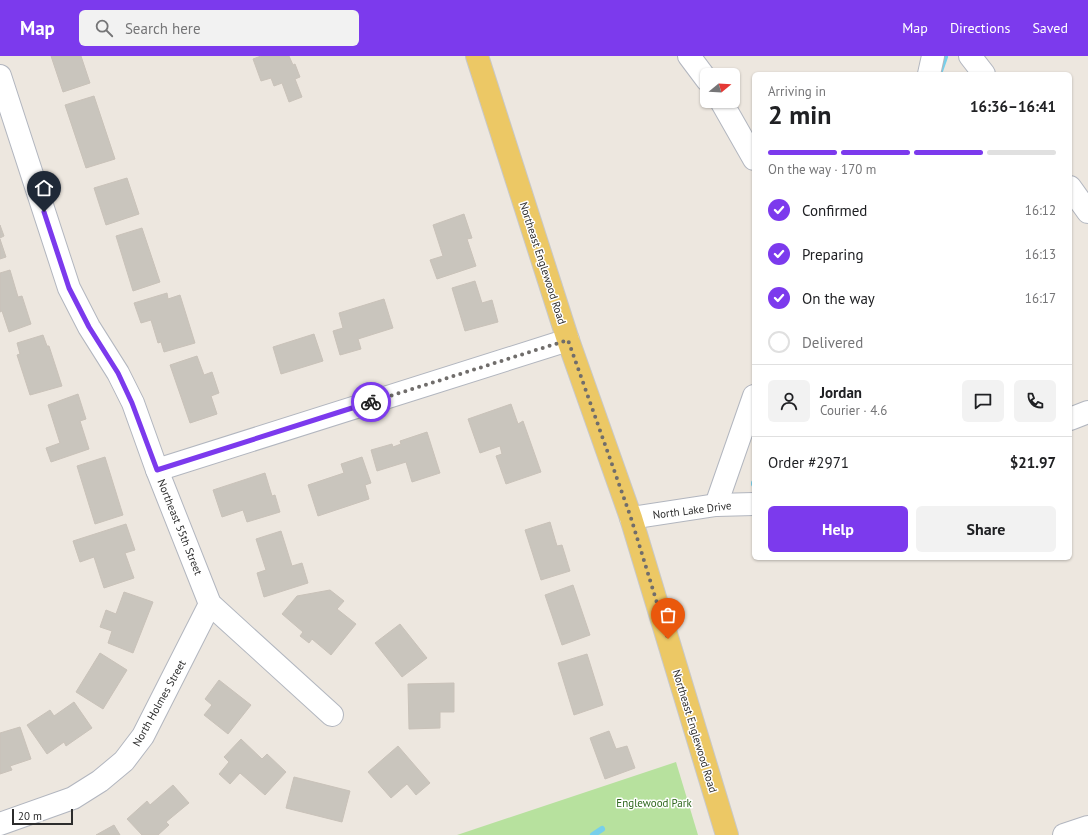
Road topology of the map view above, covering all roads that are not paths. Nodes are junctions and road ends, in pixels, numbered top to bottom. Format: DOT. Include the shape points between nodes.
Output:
graph roads {
  1 [pos="477,56"];
  2 [pos="688,56"];
  3 [pos="933,56"];
  4 [pos="970,56"];
  5 [pos="700,71"];
  6 [pos="929,72"];
  7 [pos="982,72"];
  8 [pos="0,76"];
  9 [pos="724,108"];
  10 [pos="752,156"];
  11 [pos="1072,190"];
  12 [pos="1088,212"];
  13 [pos="568,340"];
  14 [pos="752,402"];
  15 [pos="1088,412"];
  16 [pos="1072,418"];
  17 [pos="157,470"];
  18 [pos="752,504"];
  19 [pos="716,506"];
  20 [pos="631,518"];
  21 [pos="210,604"];
  22 [pos="332,715"];
  23 [pos="0,824"];
  24 [pos="1088,827"];
  25 [pos="727,835"];
  26 [pos="1064,835"];
  1 -- 13 [label="main road, Northeast Englewood Road"];
  2 -- 5 [label="street"];
  3 -- 6 [label="street"];
  4 -- 7 [label="street"];
  8 -- 17 [label="street, Northeast 55th Street" via="69,288 89,327 118,373"];
  9 -- 10 [label="street"];
  11 -- 12 [label="street"];
  13 -- 17 [label="street"];
  13 -- 20 [label="main road, Northeast Englewood Road"];
  14 -- 19 [label="street"];
  15 -- 16 [label="street"];
  17 -- 21 [label="street, Northeast 55th Street"];
  18 -- 19 [label="street, North Lake Drive"];
  19 -- 20 [label="street, North Lake Drive"];
  20 -- 25 [label="main road, Northeast Englewood Road"];
  21 -- 22 [label="street, Northeast 55th Street"];
  21 -- 23 [label="street, North Holmes Street" via="143,736 124,761 100,781 73,798"];
  24 -- 26 [label="street"];
}
